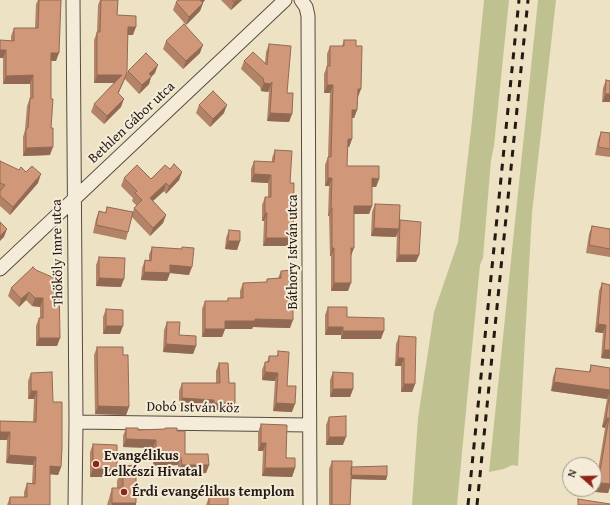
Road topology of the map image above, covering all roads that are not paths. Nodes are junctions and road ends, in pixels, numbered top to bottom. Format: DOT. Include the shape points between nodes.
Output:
graph roads {
  1 [pos="73,0"];
  2 [pos="285,0"];
  3 [pos="301,0"];
  4 [pos="74,200"];
  5 [pos="0,269"];
  6 [pos="76,422"];
  7 [pos="309,425"];
  8 [pos="75,505"];
  9 [pos="310,505"];
  1 -- 4 [label="street, Thököly Imre utca"];
  2 -- 4 [label="street, Bethlen Gábor utca"];
  3 -- 7 [label="street, Báthory István utca" via="308,16"];
  4 -- 5 [label="street, Bethlen Gábor utca"];
  4 -- 6 [label="street, Thököly Imre utca"];
  6 -- 7 [label="street, Dobó István köz"];
  6 -- 8 [label="street, Thököly Imre utca"];
  7 -- 9 [label="street, Báthory István utca"];
}
